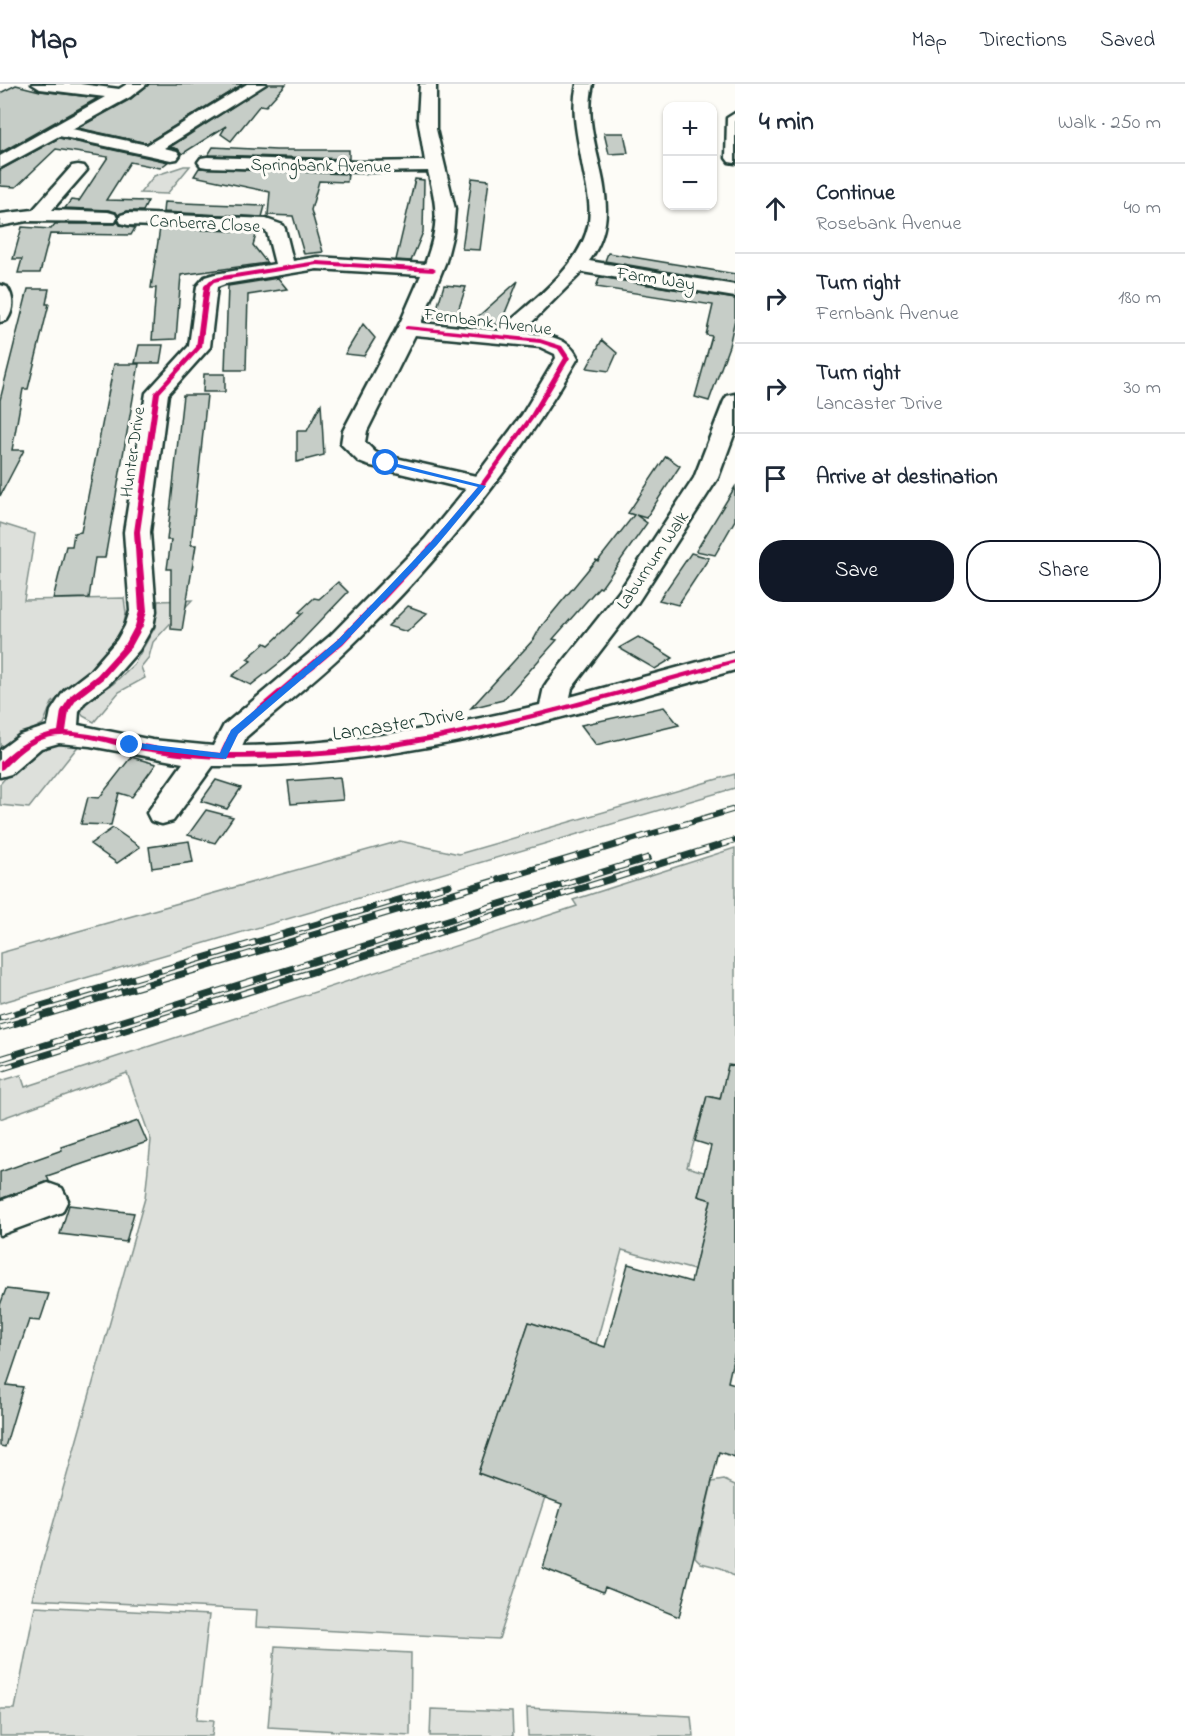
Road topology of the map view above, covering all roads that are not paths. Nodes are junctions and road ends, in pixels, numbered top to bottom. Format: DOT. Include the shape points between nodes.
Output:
graph roads {
  1 [pos="40,84"];
  2 [pos="139,84"];
  3 [pos="258,84"];
  4 [pos="428,84"];
  5 [pos="585,84"];
  6 [pos="124,94"];
  7 [pos="735,118"];
  8 [pos="58,131"];
  9 [pos="150,150"];
  10 [pos="181,157"];
  11 [pos="735,158"];
  12 [pos="207,162"];
  13 [pos="0,163"];
  14 [pos="435,166"];
  15 [pos="78,170"];
  16 [pos="38,215"];
  17 [pos="108,218"];
  18 [pos="128,219"];
  19 [pos="0,220"];
  20 [pos="577,265"];
  21 [pos="288,267"];
  22 [pos="433,270"];
  23 [pos="0,291"];
  24 [pos="735,291"];
  25 [pos="0,316"];
  26 [pos="407,328"];
  27 [pos="503,338"];
  28 [pos="735,401"];
  29 [pos="482,486"];
  30 [pos="735,660"];
  31 [pos="553,710"];
  32 [pos="62,732"];
  33 [pos="213,756"];
  34 [pos="0,767"];
  35 [pos="162,813"];
  36 [pos="48,1200"];
  37 [pos="0,1218"];
  1 -- 6 [label="street"];
  2 -- 6 [label="street"];
  3 -- 9 [label="street"];
  4 -- 14 [label="street" via="425,111"];
  5 -- 20 [label="street" via="583,114 597,193 598,224"];
  6 -- 8 [label="street"];
  7 -- 11 [label="street"];
  8 -- 9 [label="street"];
  8 -- 13 [label="street"];
  9 -- 10 [label="street"];
  12 -- 14 [label="street, Springbank Avenue"];
  14 -- 22 [label="street" via="446,221"];
  15 -- 16 [label="street"];
  16 -- 17 [label="street"];
  16 -- 19 [label="street"];
  18 -- 21 [label="street, Canberra Close" via="266,225 276,229"];
  20 -- 24 [label="street, Farm Way"];
  20 -- 27 [label="street"];
  21 -- 22 [label="street, Hunter Drive" via="334,262"];
  21 -- 32 [label="street, Hunter Drive" via="222,278 207,286 199,347 158,393 137,532 143,611 139,627 100,676 74,697 65,711"];
  22 -- 26 [label="street"];
  23 -- 25 [label="street"];
  26 -- 27 [label="street, Fernbank Avenue"];
  26 -- 29 [label="street" via="355,431 353,444 375,460"];
  27 -- 29 [label="street, Fernbank Avenue" via="557,345 567,358 532,417"];
  28 -- 31 [label="street, Laburnum Walk" via="705,478 629,596 558,687"];
  29 -- 33 [label="street, Fernbank Avenue" via="434,544 340,642 234,732"];
  30 -- 31 [label="street, Lancaster Drive"];
  31 -- 33 [label="street, Lancaster Drive" via="432,739 368,749 299,756"];
  32 -- 33 [label="street, Lancaster Drive"];
  32 -- 34 [label="street" via="29,741"];
  33 -- 35 [label="street, Fernbank Avenue"];
  36 -- 37 [label="street"];
}
